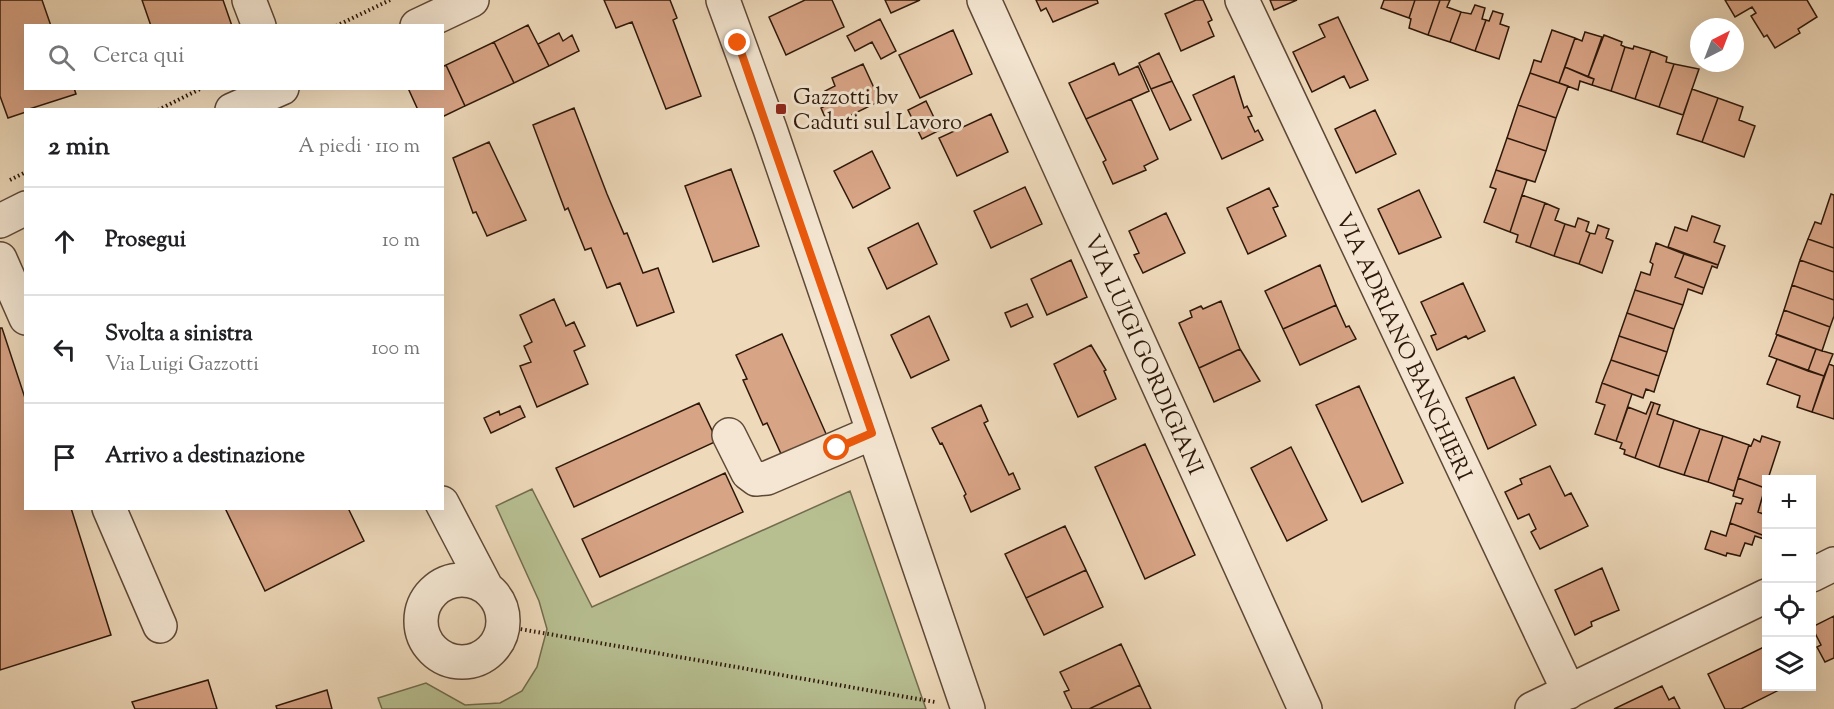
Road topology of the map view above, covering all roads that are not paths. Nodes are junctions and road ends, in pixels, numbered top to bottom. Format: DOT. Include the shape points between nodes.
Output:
graph roads {
  1 [pos="249,0"];
  2 [pos="472,0"];
  3 [pos="723,0"];
  4 [pos="984,0"];
  5 [pos="1242,0"];
  6 [pos="258,24"];
  7 [pos="421,24"];
  8 [pos="278,90"];
  9 [pos="237,108"];
  10 [pos="24,209"];
  11 [pos="0,220"];
  12 [pos="0,259"];
  13 [pos="24,313"];
  14 [pos="872,433"];
  15 [pos="729,435"];
  16 [pos="444,507"];
  17 [pos="110,510"];
  18 [pos="1834,564"];
  19 [pos="1816,573"];
  20 [pos="486,587"];
  21 [pos="1762,598"];
  22 [pos="160,626"];
  23 [pos="1569,692"];
  24 [pos="968,708"];
  25 [pos="1305,709"];
  26 [pos="1532,709"];
  1 -- 6 [label="street"];
  2 -- 7 [label="street"];
  3 -- 14 [label="street"];
  4 -- 25 [label="street, VIA LUIGI GORDIGIANI"];
  5 -- 23 [label="street, VIA ADRIANO BANCHIERI"];
  8 -- 9 [label="street"];
  10 -- 11 [label="street"];
  12 -- 13 [label="street"];
  14 -- 15 [label="street" via="767,478 756,479 748,473"];
  14 -- 24 [label="street"];
  16 -- 20 [label="street"];
  17 -- 22 [label="street"];
  18 -- 19 [label="street"];
  20 -- 20 [label="street" via="498,600 503,626 491,651 472,662 456,663 436,654 422,634 420,616 428,596 446,582 463,579"];
  21 -- 23 [label="street"];
  23 -- 26 [label="street"];
}
